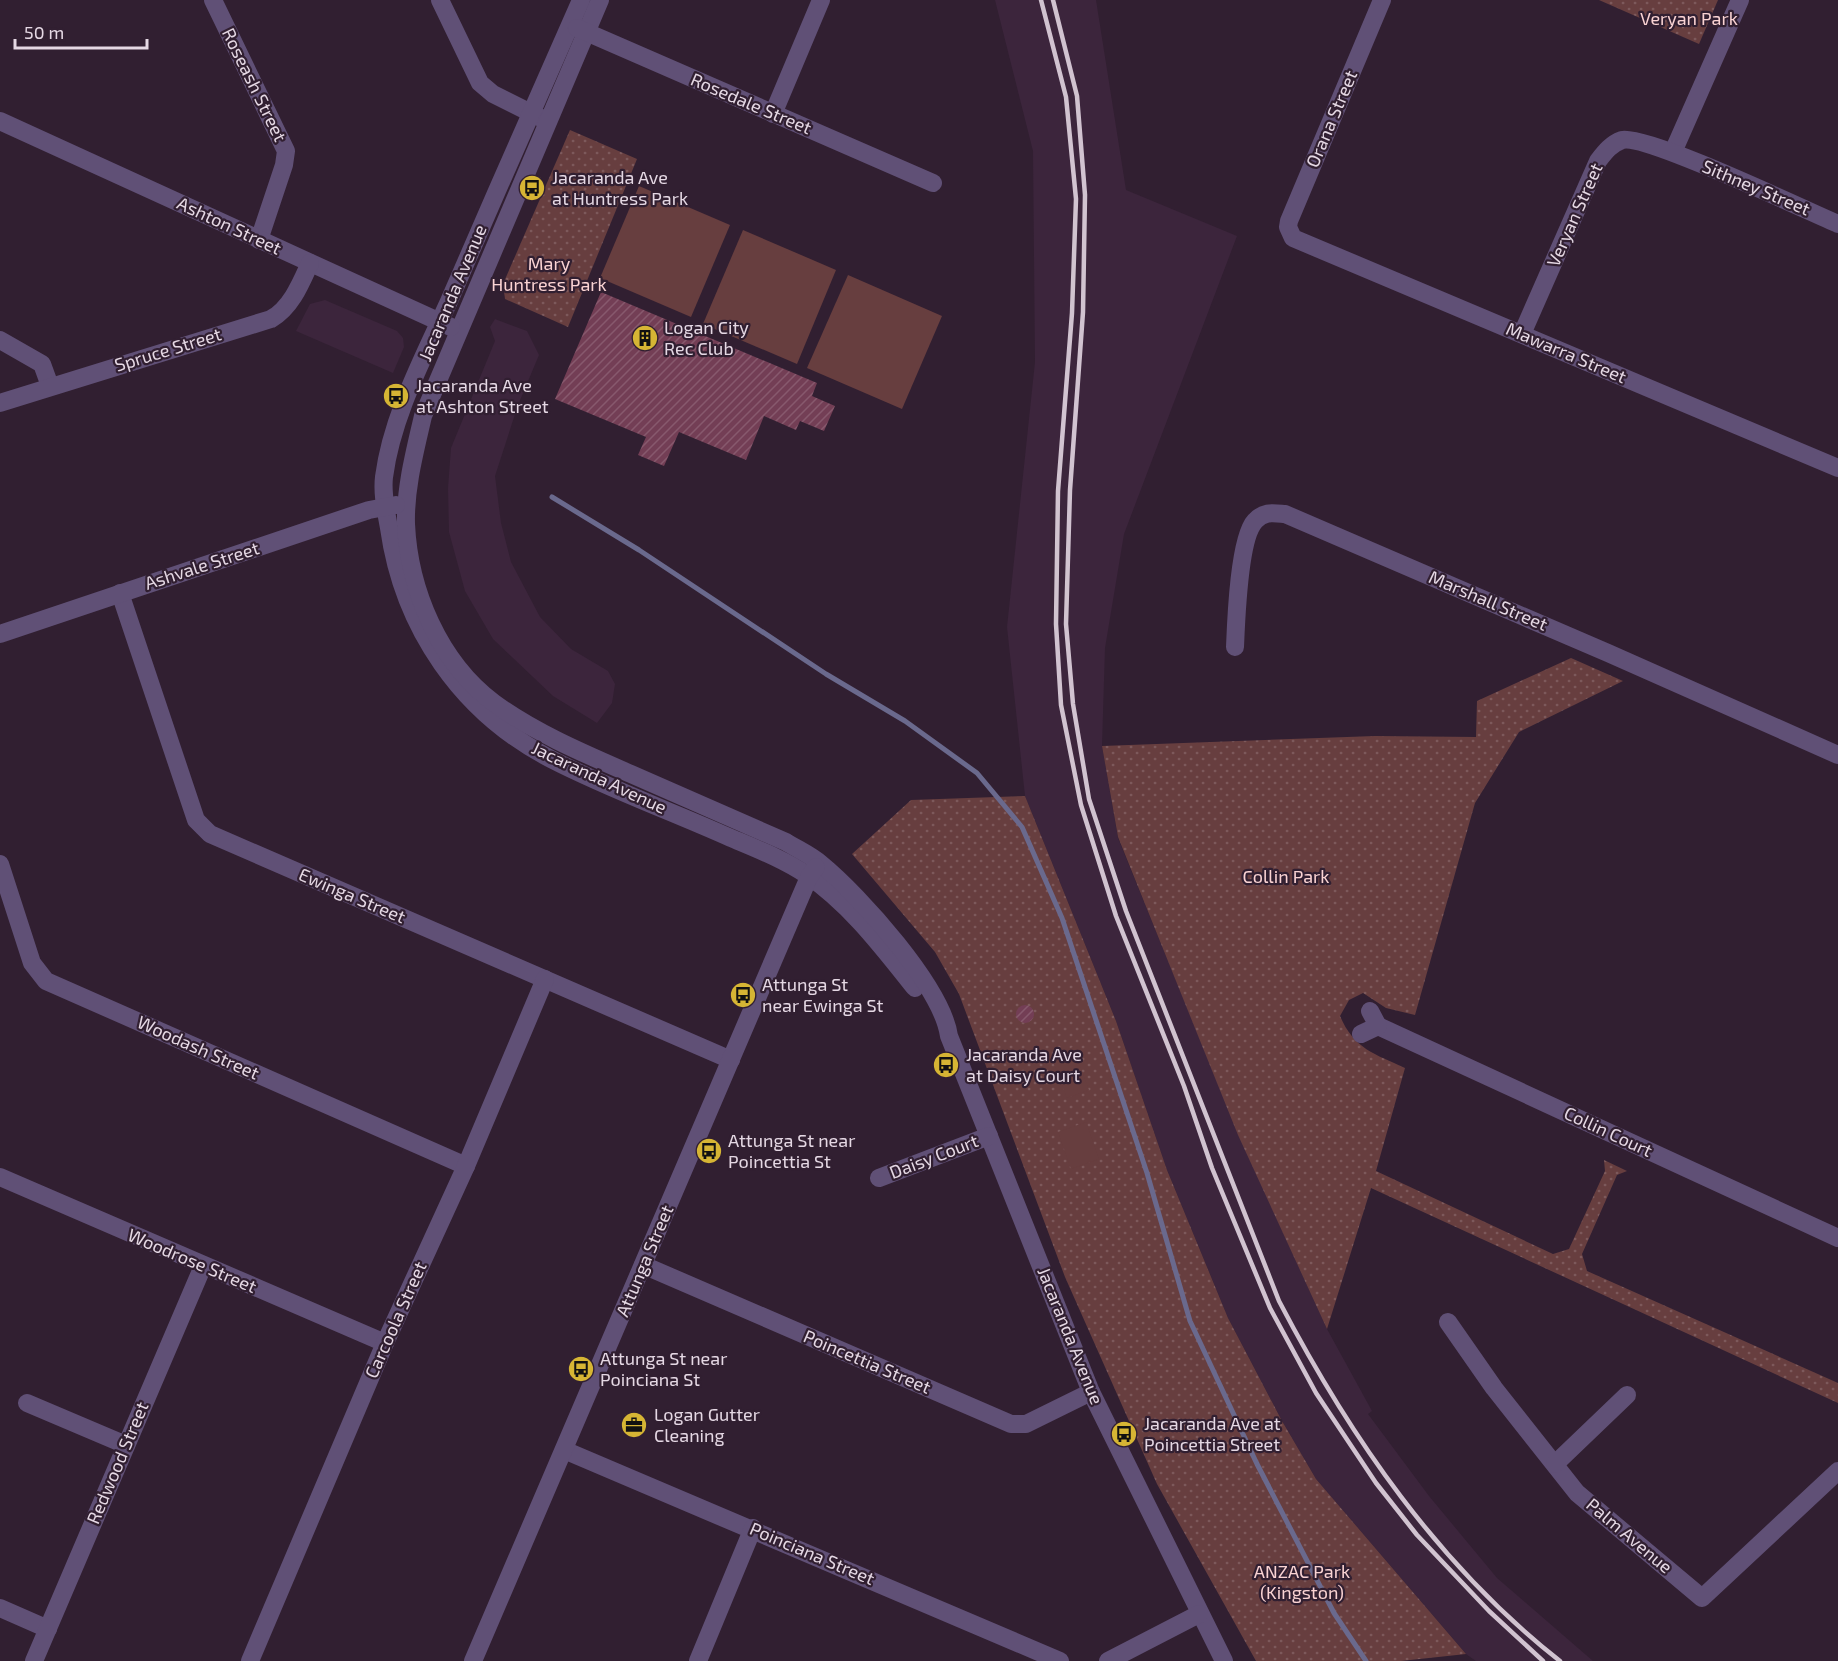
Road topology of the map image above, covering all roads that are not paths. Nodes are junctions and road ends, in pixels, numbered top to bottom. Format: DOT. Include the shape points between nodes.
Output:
graph roads {
  1 [pos="213,0"];
  2 [pos="440,0"];
  3 [pos="581,0"];
  4 [pos="600,0"];
  5 [pos="821,0"];
  6 [pos="1383,0"];
  7 [pos="1740,0"];
  8 [pos="578,29"];
  9 [pos="530,114"];
  10 [pos="773,114"];
  11 [pos="0,121"];
  12 [pos="548,121"];
  13 [pos="1673,152"];
  14 [pos="933,183"];
  15 [pos="1838,224"];
  16 [pos="1293,238"];
  17 [pos="259,240"];
  18 [pos="310,263"];
  19 [pos="440,322"];
  20 [pos="458,330"];
  21 [pos="1522,334"];
  22 [pos="0,340"];
  23 [pos="50,386"];
  24 [pos="0,403"];
  25 [pos="1838,468"];
  26 [pos="406,505"];
  27 [pos="385,506"];
  28 [pos="120,593"];
  29 [pos="0,634"];
  30 [pos="1235,647"];
  31 [pos="1838,755"];
  32 [pos="0,864"];
  33 [pos="814,869"];
  34 [pos="545,979"];
  35 [pos="1361,1034"];
  36 [pos="731,1060"];
  37 [pos="989,1136"];
  38 [pos="466,1166"];
  39 [pos="0,1177"];
  40 [pos="879,1178"];
  41 [pos="1838,1238"];
  42 [pos="643,1265"];
  43 [pos="203,1266"];
  44 [pos="1448,1322"];
  45 [pos="385,1343"];
  46 [pos="1091,1392"];
  47 [pos="1627,1395"];
  48 [pos="27,1403"];
  49 [pos="126,1445"];
  50 [pos="564,1450"];
  51 [pos="1555,1464"];
  52 [pos="1838,1471"];
  53 [pos="753,1528"];
  54 [pos="0,1608"];
  55 [pos="1199,1614"];
  56 [pos="48,1629"];
  57 [pos="34,1661"];
  58 [pos="250,1661"];
  59 [pos="473,1661"];
  60 [pos="698,1661"];
  61 [pos="1060,1661"];
  62 [pos="1108,1661"];
  63 [pos="1224,1661"];
  1 -- 17 [label="street, Roseash Street" via="286,151"];
  2 -- 9 [label="street" via="480,83"];
  3 -- 8 [label="street, Jacaranda Avenue"];
  4 -- 8 [label="street, Jacaranda Avenue"];
  5 -- 10 [label="street"];
  6 -- 16 [label="street, Orana Street" via="1289,221"];
  7 -- 13 [label="street"];
  8 -- 9 [label="street, Jacaranda Avenue"];
  8 -- 10 [label="street, Rosedale Street"];
  8 -- 12 [label="street, Jacaranda Avenue"];
  9 -- 12 [label="street"];
  9 -- 19 [label="street, Jacaranda Avenue"];
  10 -- 14 [label="street, Rosedale Street"];
  11 -- 17 [label="street, Ashton Street"];
  12 -- 20 [label="street, Jacaranda Avenue"];
  13 -- 15 [label="street, Sithney Street"];
  13 -- 21 [label="street, Veryan Street" via="1639,141 1623,140 1609,147 1598,161"];
  16 -- 21 [label="street, Mawarra Street"];
  17 -- 18 [label="street, Ashton Street"];
  18 -- 19 [label="street, Ashton Street"];
  18 -- 23 [label="street, Spruce Street" via="288,303 270,319"];
  19 -- 20 [label="street, Ashton Street"];
  19 -- 27 [label="street, Jacaranda Avenue" via="397,428 384,478"];
  20 -- 26 [label="street, Jacaranda Avenue" via="423,416"];
  21 -- 25 [label="street, Mawarra Street"];
  22 -- 23 [label="street" via="42,364"];
  23 -- 24 [label="street, Spruce Street"];
  26 -- 27 [label="street, Ashvale Street"];
  26 -- 33 [label="street, Jacaranda Avenue" via="412,571 424,612 466,677 492,702 563,742 786,842"];
  27 -- 28 [label="street, Ashvale Street"];
  27 -- 33 [label="street, Jacaranda Avenue" via="395,564 420,630 440,663 475,705 508,733 551,759 766,853"];
  28 -- 29 [label="street, Ashvale Street"];
  28 -- 34 [label="street, Ewinga Street" via="196,820 210,834"];
  30 -- 31 [label="street, Marshall Street" via="1236,606 1247,535 1254,521 1268,512 1285,514"];
  32 -- 38 [label="street, Woodash Street" via="32,963 46,981"];
  33 -- 36 [label="street, Attunga Street"];
  33 -- 37 [label="street, Jacaranda Avenue" via="848,889 929,989 948,1024 949,1036"];
  34 -- 36 [label="street, Ewinga Street"];
  34 -- 38 [label="street, Carcoola Street"];
  35 -- 41 [label="street, Collin Court" via="1374,1018"];
  36 -- 42 [label="street, Attunga Street"];
  37 -- 40 [label="street, Daisy Court"];
  37 -- 46 [label="street, Jacaranda Avenue"];
  38 -- 45 [label="street, Carcoola Street"];
  39 -- 43 [label="street, Woodrose Street"];
  42 -- 46 [label="street, Poincettia Street" via="1011,1424 1026,1424"];
  42 -- 50 [label="street, Attunga Street"];
  43 -- 45 [label="street, Woodrose Street"];
  43 -- 49 [label="street, Redwood Street"];
  44 -- 51 [label="street, Palm Avenue"];
  45 -- 58 [label="street, Carcoola Street"];
  46 -- 55 [label="street, Jacaranda Avenue"];
  47 -- 51 [label="street"];
  48 -- 49 [label="street"];
  49 -- 56 [label="street, Redwood Street"];
  50 -- 53 [label="street, Poinciana Street"];
  50 -- 59 [label="street, Attunga Street"];
  51 -- 52 [label="street, Palm Avenue" via="1577,1492 1702,1598"];
  53 -- 60 [label="street"];
  53 -- 61 [label="street, Poinciana Street"];
  54 -- 56 [label="street"];
  55 -- 62 [label="street"];
  55 -- 63 [label="street, Jacaranda Avenue"];
  56 -- 57 [label="street, Redwood Street"];
}
